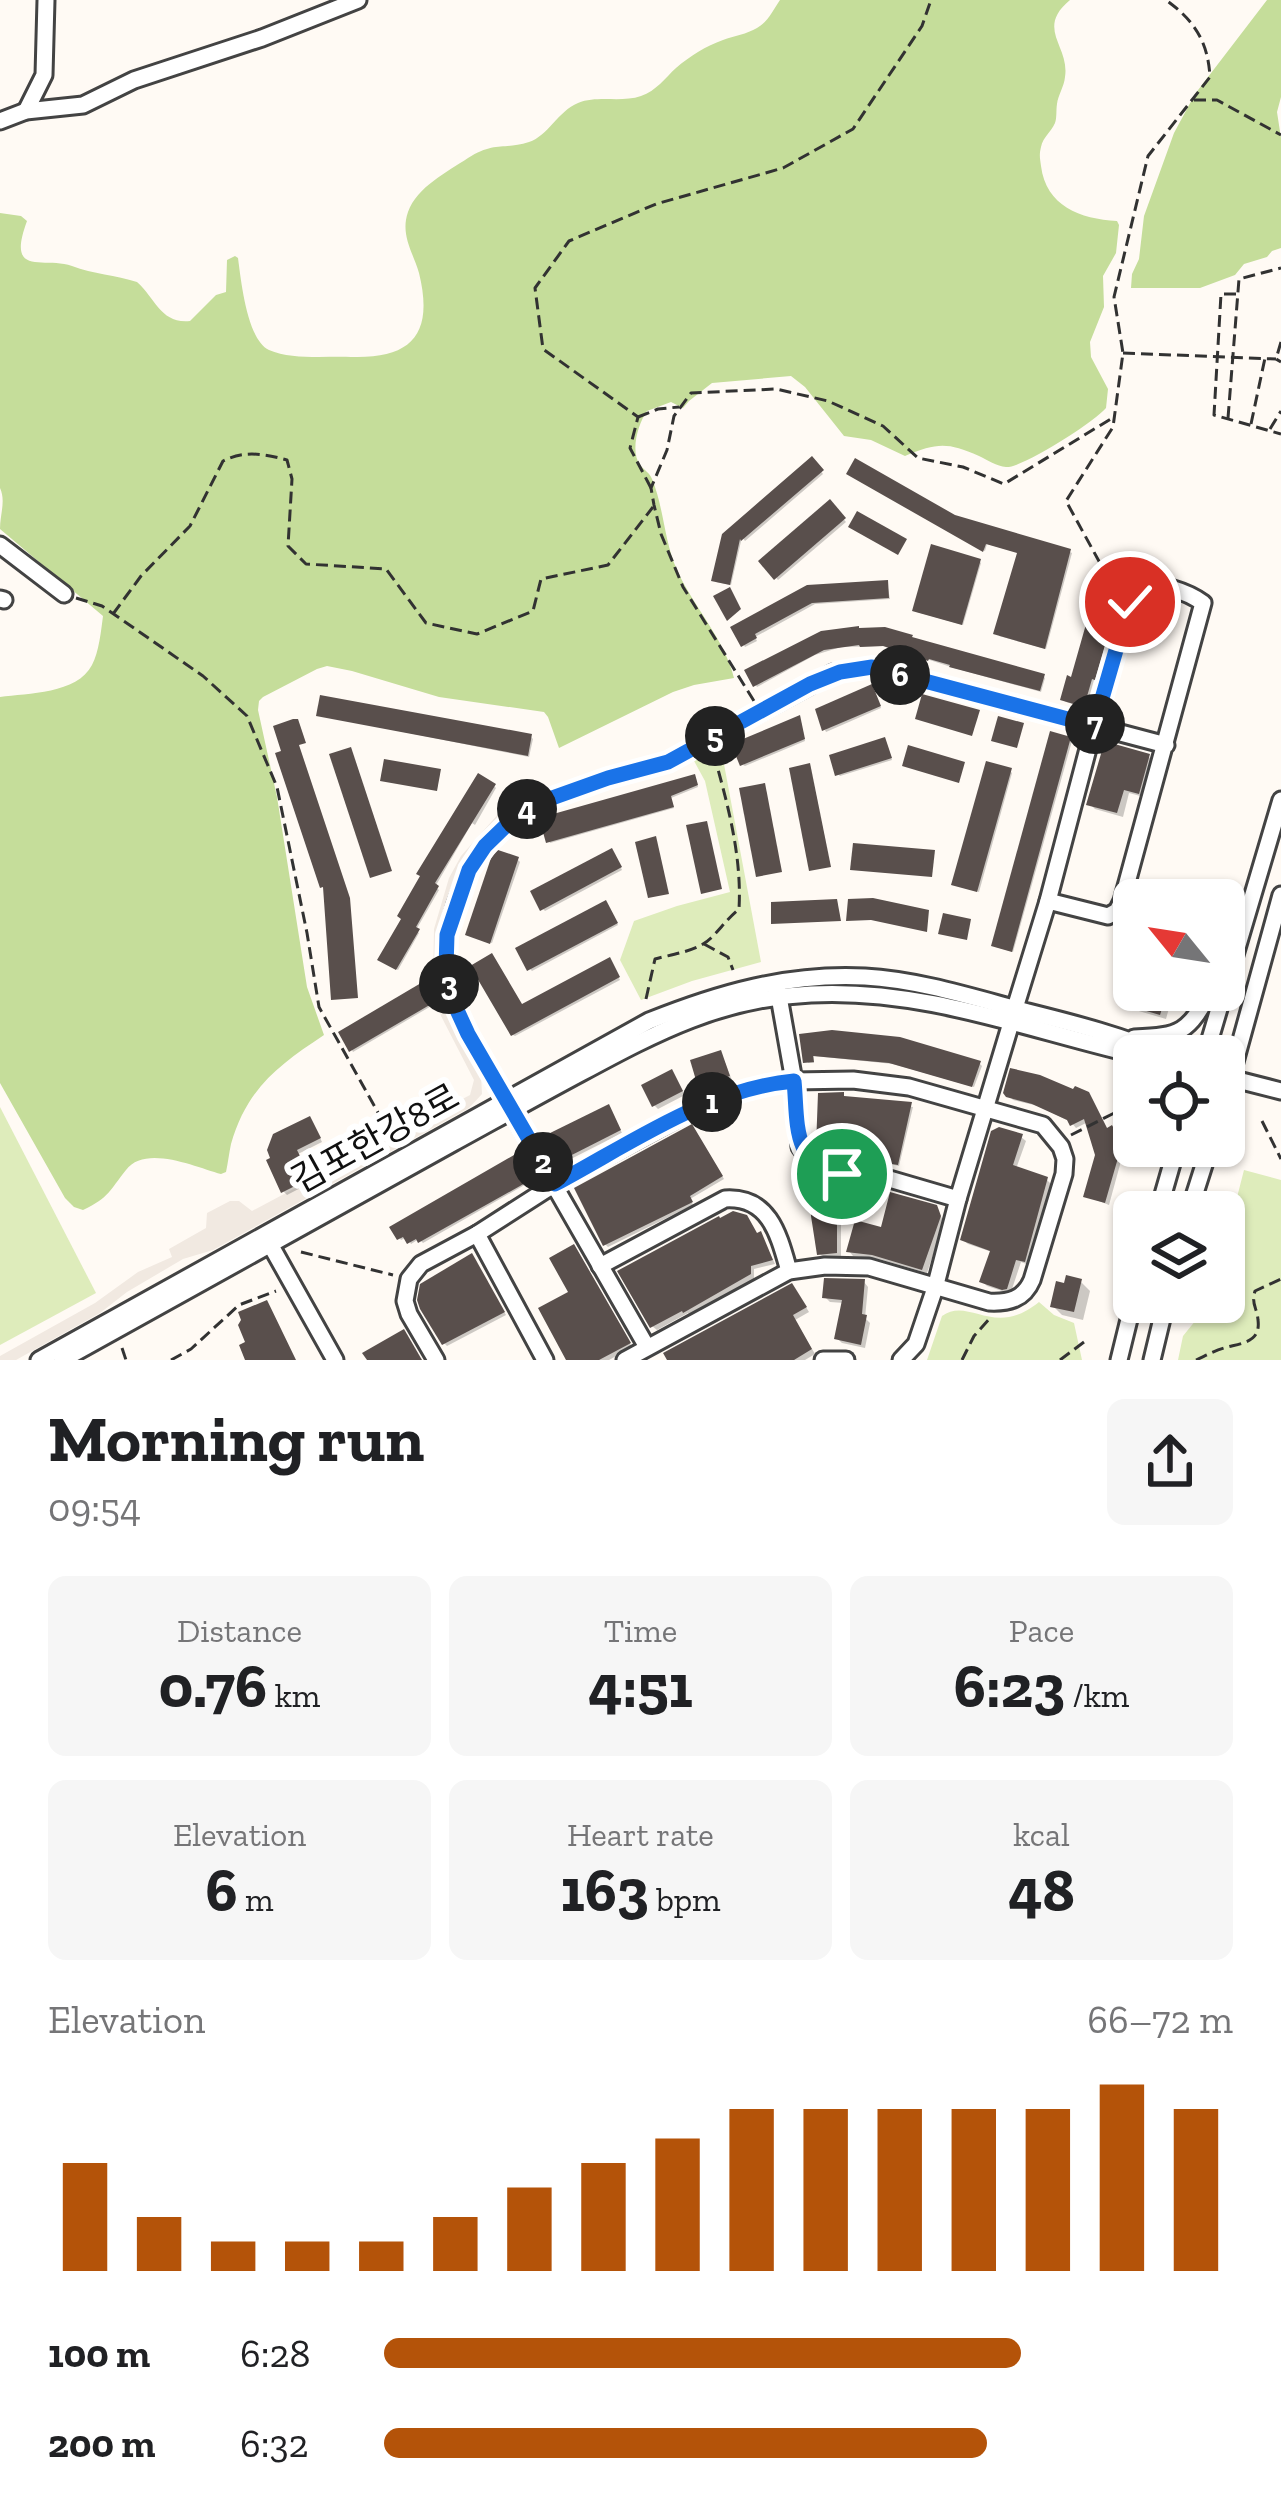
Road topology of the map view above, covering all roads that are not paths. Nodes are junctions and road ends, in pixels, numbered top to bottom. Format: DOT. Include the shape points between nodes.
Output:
graph roads {
  1 [pos="46,0"];
  2 [pos="358,0"];
  3 [pos="26,111"];
  4 [pos="0,121"];
  5 [pos="0,545"];
  6 [pos="64,594"];
  7 [pos="1094,726"];
  8 [pos="1166,745"];
  9 [pos="1281,800"];
  10 [pos="1281,895"];
  11 [pos="1048,901"];
  12 [pos="1245,919"];
  13 [pos="778,990"];
  14 [pos="1196,1011"];
  15 [pos="1013,1016"];
  16 [pos="1167,1035"];
  17 [pos="1240,1035"];
  18 [pos="1113,1047"];
  19 [pos="794,1081"];
  20 [pos="1245,1082"];
  21 [pos="1281,1091"];
  22 [pos="510,1105"];
  23 [pos="985,1109"];
  24 [pos="555,1184"];
  25 [pos="958,1198"];
  26 [pos="477,1234"];
  27 [pos="267,1239"];
  28 [pos="600,1266"];
  29 [pos="789,1271"];
  30 [pos="935,1288"];
  31 [pos="1128,1323"];
  32 [pos="1161,1323"];
  33 [pos="647,1347"];
  34 [pos="1153,1357"];
  35 [pos="39,1360"];
  36 [pos="62,1360"];
  37 [pos="335,1360"];
  38 [pos="436,1360"];
  39 [pos="545,1360"];
  40 [pos="625,1360"];
  41 [pos="824,1360"];
  42 [pos="846,1360"];
  43 [pos="902,1360"];
  44 [pos="1119,1360"];
  1 -- 3 [label="street" via="44,75"];
  2 -- 3 [label="street" via="83,105"];
  3 -- 4 [label="street"];
  5 -- 6 [label="street"];
  7 -- 8 [label="street"];
  7 -- 8 [label="street" via="1130,602 1149,584 1203,603"];
  7 -- 11 [label="street"];
  7 -- 22 [label="street" via="856,669 832,673 668,762 518,814 469,870 447,935 446,968 468,1034"];
  8 -- 11 [label="street" via="1117,910 1108,916"];
  9 -- 12 [label="street"];
  10 -- 17 [label="street"];
  11 -- 15 [label="street"];
  13 -- 15 [label="street, 김포한강8로"];
  13 -- 19 [label="street"];
  13 -- 22 [label="street, 김포한강8로" via="705,999 649,1021"];
  14 -- 16 [label="street" via="1184,1029"];
  15 -- 18 [label="street, 김포한강8로"];
  15 -- 23 [label="street"];
  19 -- 23 [label="street" via="886,1082"];
  19 -- 24 [label="street" via="687,1113"];
  19 -- 25 [label="street" via="800,1147 820,1168"];
  20 -- 21 [label="street"];
  22 -- 24 [label="street"];
  22 -- 27 [label="street, 김포한강8로"];
  23 -- 25 [label="street"];
  23 -- 30 [label="street" via="1043,1125 1058,1142 1064,1174 1027,1292 1003,1303"];
  24 -- 26 [label="street"];
  24 -- 28 [label="street"];
  25 -- 30 [label="street"];
  26 -- 38 [label="street" via="409,1279 405,1301"];
  26 -- 39 [label="street"];
  27 -- 35 [label="street, 김포한강8로"];
  27 -- 36 [label="street, 김포한강8로"];
  27 -- 37 [label="street"];
  28 -- 29 [label="street" via="735,1198 773,1222"];
  28 -- 33 [label="street"];
  29 -- 30 [label="street" via="868,1267"];
  29 -- 33 [label="street"];
  30 -- 43 [label="street" via="916,1344"];
  31 -- 44 [label="street"];
  32 -- 34 [label="street"];
  33 -- 40 [label="street"];
  41 -- 42 [label="street"];
}
